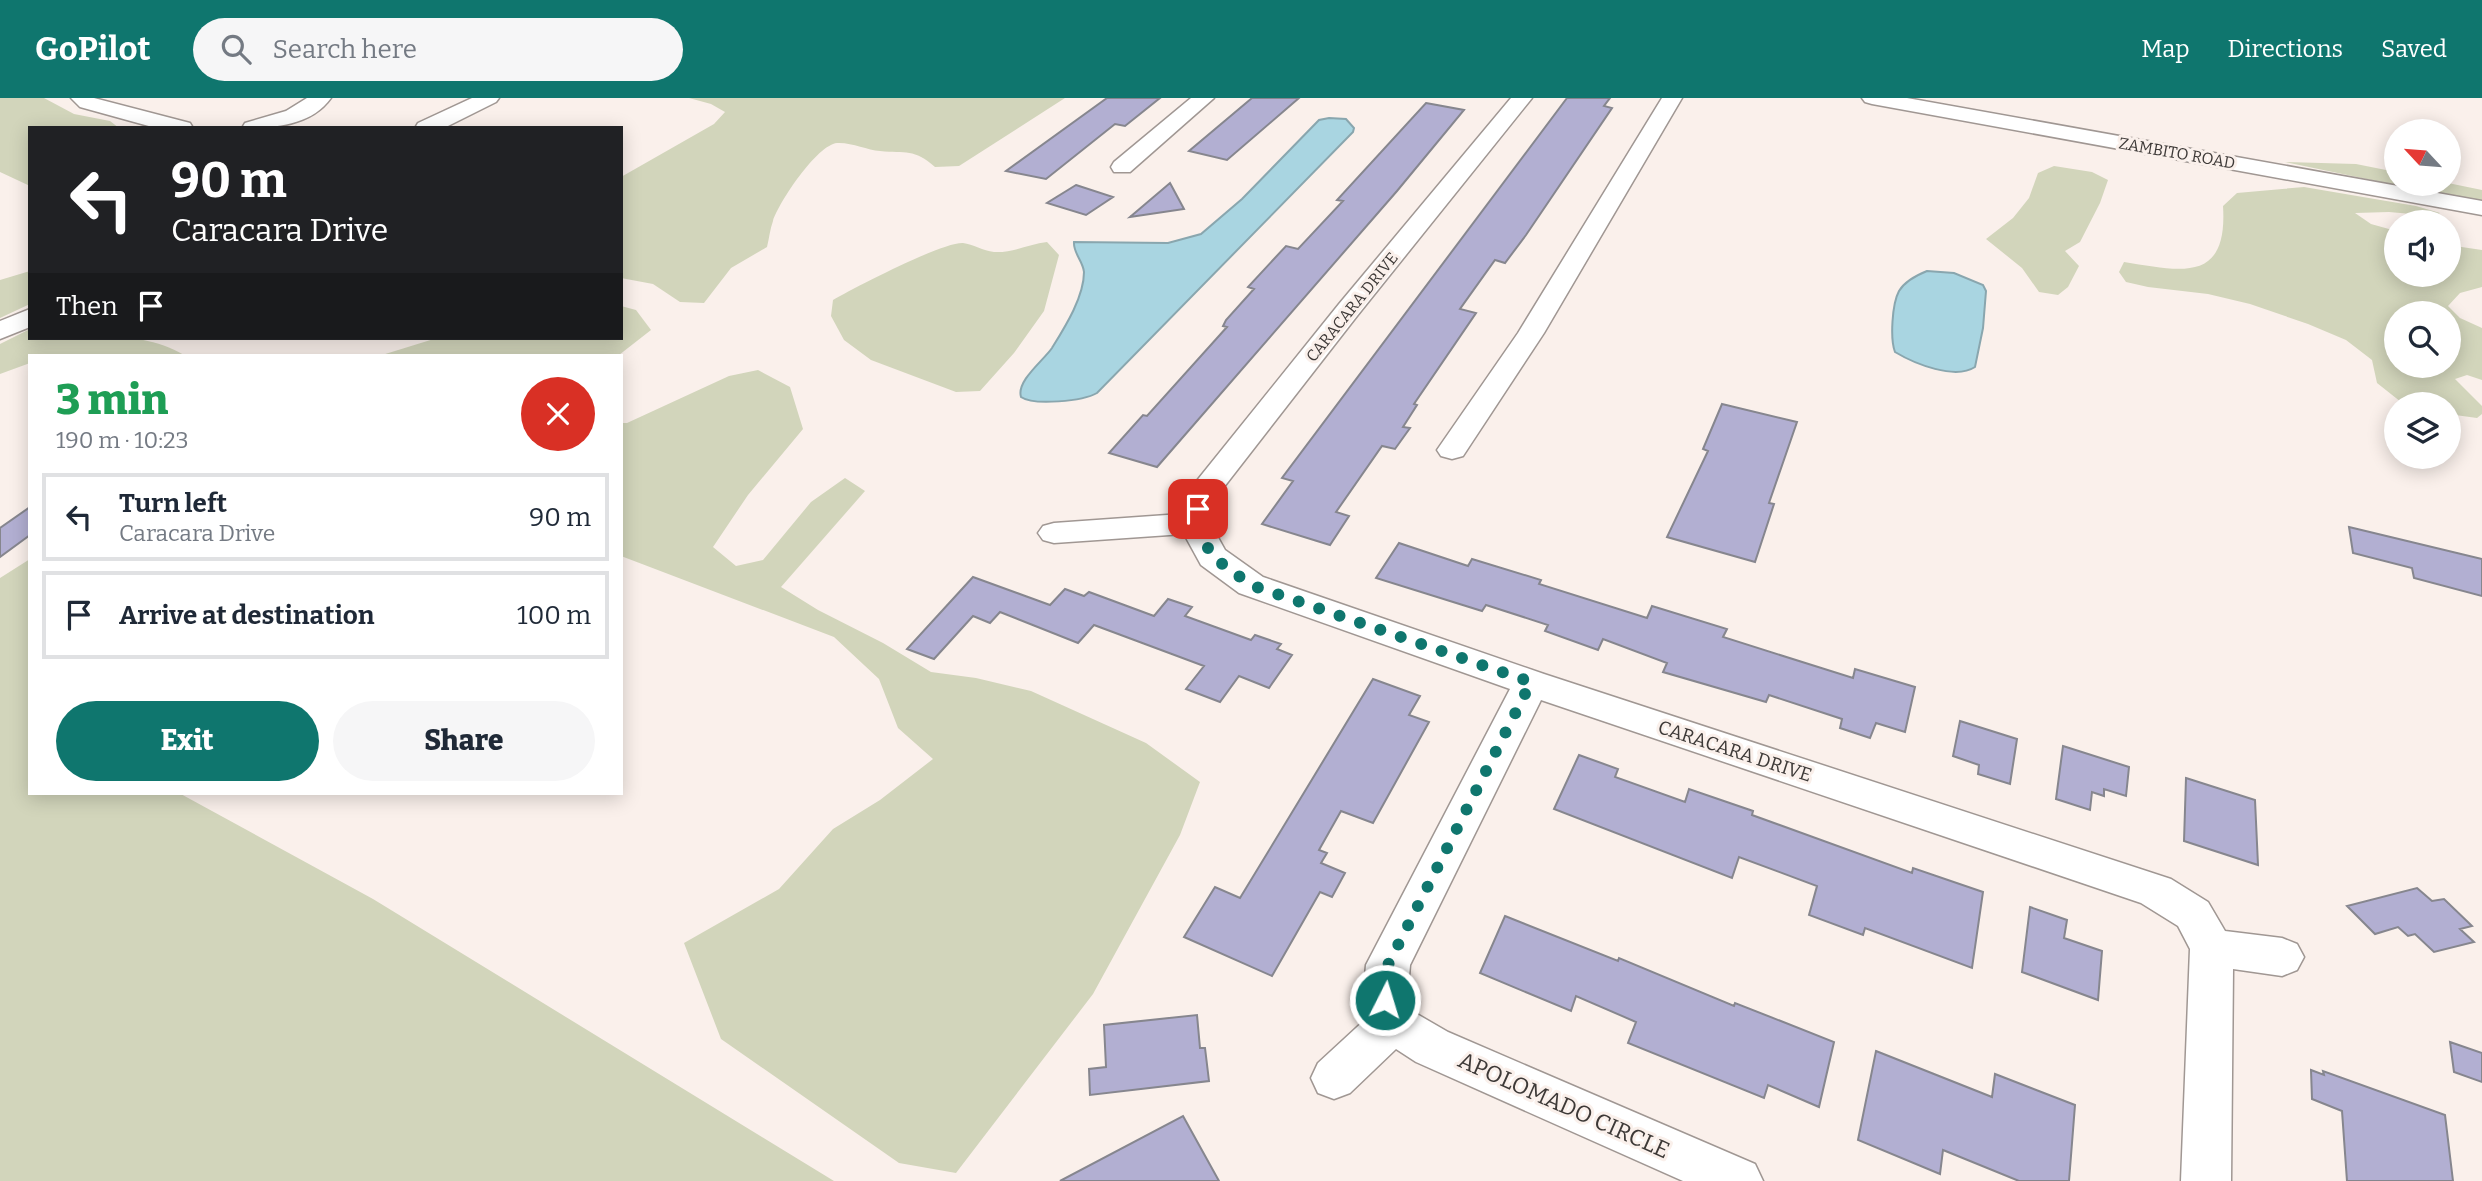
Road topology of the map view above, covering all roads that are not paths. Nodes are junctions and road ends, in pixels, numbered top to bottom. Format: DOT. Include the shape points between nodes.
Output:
graph roads {
  1 [pos="81,98"];
  2 [pos="321,98"];
  3 [pos="489,98"];
  4 [pos="1204,98"];
  5 [pos="1519,98"];
  6 [pos="1672,98"];
  7 [pos="1872,98"];
  8 [pos="173,126"];
  9 [pos="260,126"];
  10 [pos="430,126"];
  11 [pos="1122,167"];
  12 [pos="2482,208"];
  13 [pos="28,318"];
  14 [pos="0,331"];
  15 [pos="1452,450"];
  16 [pos="1194,523"];
  17 [pos="1055,533"];
  18 [pos="1531,682"];
  19 [pos="2212,948"];
  20 [pos="2282,957"];
  21 [pos="1392,1023"];
  22 [pos="1334,1078"];
  23 [pos="1738,1181"];
  24 [pos="2206,1181"];
  1 -- 8 [label="street"];
  2 -- 9 [label="street" via="294,116"];
  3 -- 10 [label="street"];
  4 -- 11 [label="street"];
  5 -- 16 [label="street, CARACARA DRIVE" via="1202,495"];
  6 -- 15 [label="street" via="1531,333"];
  7 -- 12 [label="street, ZAMBITO ROAD"];
  13 -- 14 [label="street"];
  16 -- 17 [label="street"];
  16 -- 18 [label="street, CARACARA DRIVE" via="1213,557 1251,585"];
  18 -- 19 [label="street, CARACARA DRIVE" via="2156,891 2193,914"];
  18 -- 21 [label="street" via="1388,965 1385,1000"];
  19 -- 20 [label="street"];
  19 -- 24 [label="street"];
  21 -- 22 [label="street"];
  21 -- 23 [label="street, APOLOMADO CIRCLE" via="1432,1047"];
}
